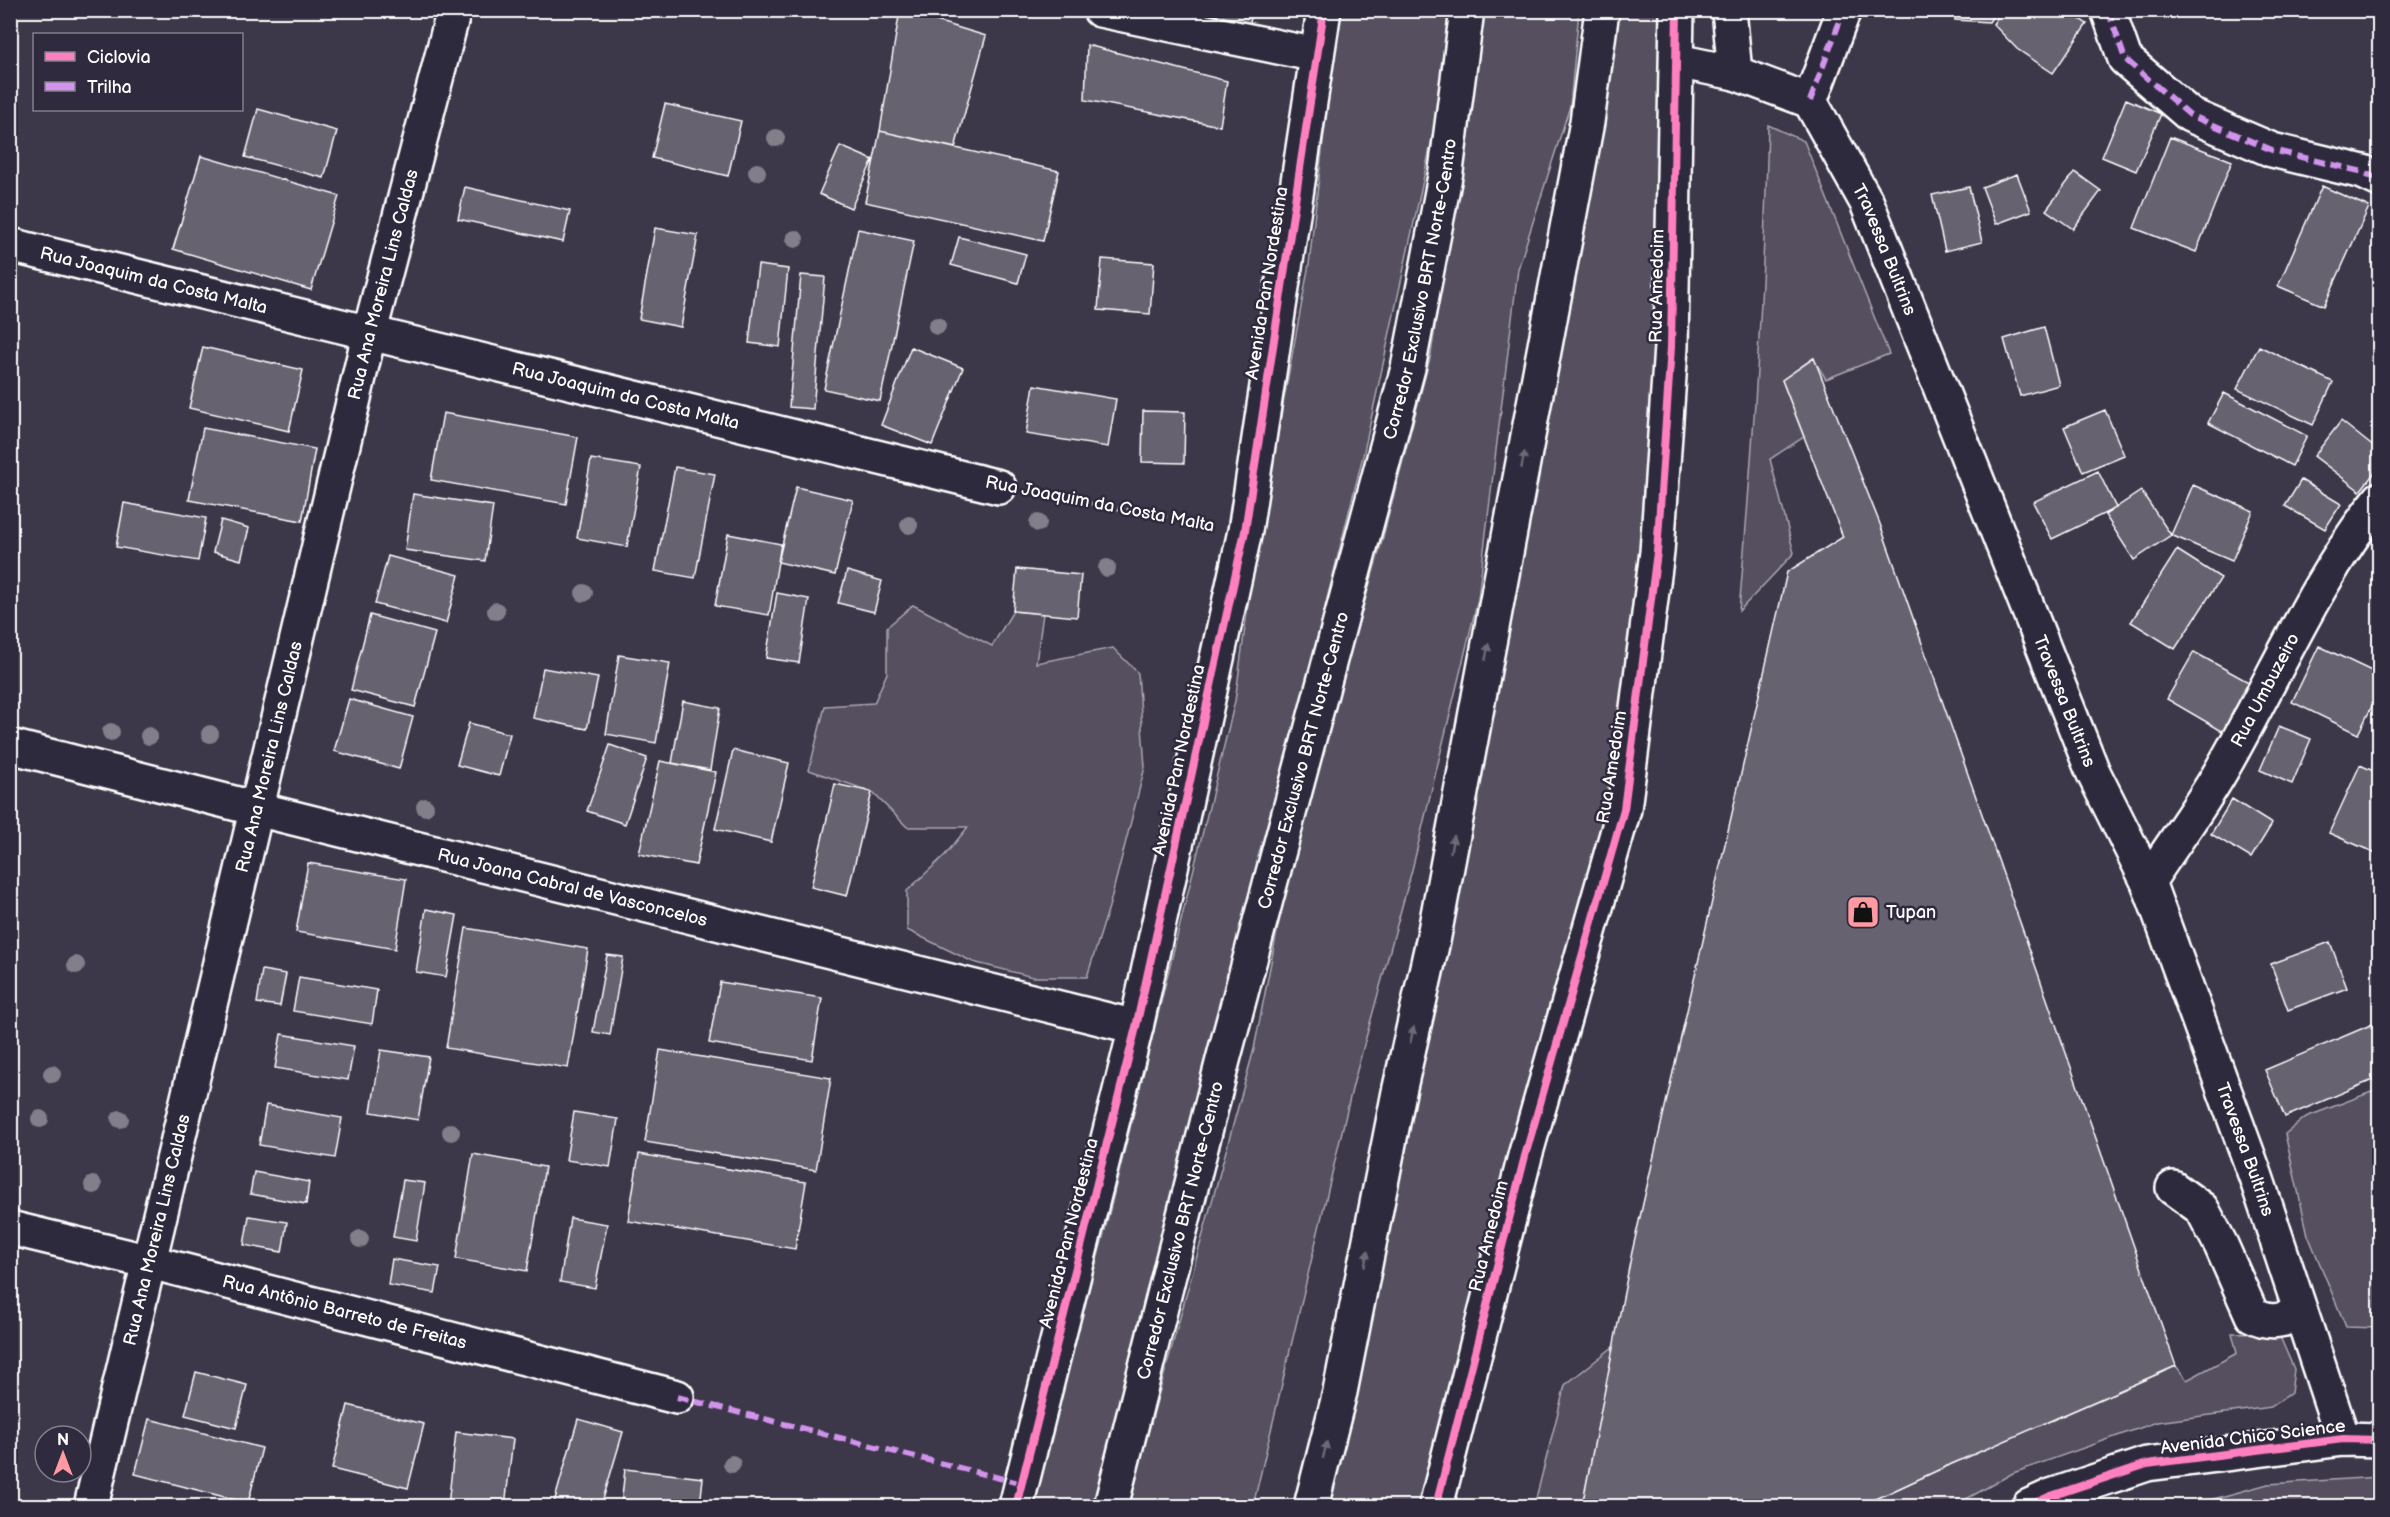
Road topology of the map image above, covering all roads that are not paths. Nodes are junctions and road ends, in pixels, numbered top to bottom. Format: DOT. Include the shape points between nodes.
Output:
graph roads {
  1 [pos="454,10"];
  2 [pos="1100,10"];
  3 [pos="1324,10"];
  4 [pos="1467,10"];
  5 [pos="1602,10"];
  6 [pos="1677,10"];
  7 [pos="1730,10"];
  8 [pos="1844,10"];
  9 [pos="2108,10"];
  10 [pos="1317,55"];
  11 [pos="1677,61"];
  12 [pos="1735,73"];
  13 [pos="1810,101"];
  14 [pos="2379,180"];
  15 [pos="10,245"];
  16 [pos="370,331"];
  17 [pos="999,487"];
  18 [pos="2379,499"];
  19 [pos="10,746"];
  20 [pos="257,809"];
  21 [pos="2148,882"];
  22 [pos="1136,1027"];
  23 [pos="2173,1188"];
  24 [pos="10,1228"];
  25 [pos="150,1262"];
  26 [pos="2301,1314"];
  27 [pos="677,1398"];
  28 [pos="2343,1439"];
  29 [pos="2379,1440"];
  30 [pos="91,1506"];
  31 [pos="1016,1506"];
  32 [pos="1111,1506"];
  33 [pos="1311,1506"];
  34 [pos="1436,1506"];
  35 [pos="2029,1506"];
  1 -- 16 [label="main road, Rua Ana Moreira Lins Caldas"];
  2 -- 10 [label="main road"];
  3 -- 10 [label="main road, Avenida Pan Nordestina"];
  4 -- 32 [label="main road, Corredor Exclusivo BRT Norte-Centro" via="1446,171 1408,368 1223,1060"];
  33 -- 5 [label="main road, one-way" via="1340,1392 1434,936 1583,146"];
  6 -- 11 [label="main road, Rua Amedoim"];
  7 -- 12 [label="main road"];
  8 -- 13 [label="main road"];
  9 -- 14 [label="main road" via="2125,59 2190,115 2272,150 2363,172"];
  10 -- 22 [label="main road, Avenida Pan Nordestina" via="1245,531"];
  11 -- 12 [label="main road"];
  11 -- 34 [label="main road, Rua Amedoim" via="1671,347 1657,552 1624,808 1525,1156"];
  12 -- 13 [label="main road"];
  13 -- 21 [label="main road, Travessa Bultrins" via="1867,203 2093,772"];
  15 -- 16 [label="main road, Rua Joaquim da Costa Malta"];
  16 -- 17 [label="main road, Rua Joaquim da Costa Malta"];
  16 -- 20 [label="main road, Rua Ana Moreira Lins Caldas"];
  18 -- 21 [label="main road, Rua Umbuzeiro" via="2320,585 2220,771"];
  19 -- 20 [label="main road, Rua Joana Cabral de Vasconcelos"];
  20 -- 22 [label="main road, Rua Joana Cabral de Vasconcelos"];
  20 -- 25 [label="main road, Rua Ana Moreira Lins Caldas"];
  21 -- 26 [label="main road, Travessa Bultrins" via="2256,1177"];
  22 -- 31 [label="main road, Avenida Pan Nordestina"];
  23 -- 26 [label="main road" via="2202,1209 2252,1315 2268,1322"];
  24 -- 25 [label="main road, Rua Antônio Barreto de Freitas"];
  25 -- 27 [label="main road, Rua Antônio Barreto de Freitas"];
  25 -- 30 [label="main road, Rua Ana Moreira Lins Caldas"];
  26 -- 28 [label="main road, Travessa Bultrins"];
  28 -- 29 [label="main road, Avenida Chico Science"];
  28 -- 35 [label="main road, Avenida Chico Science" via="2147,1464"];
}
